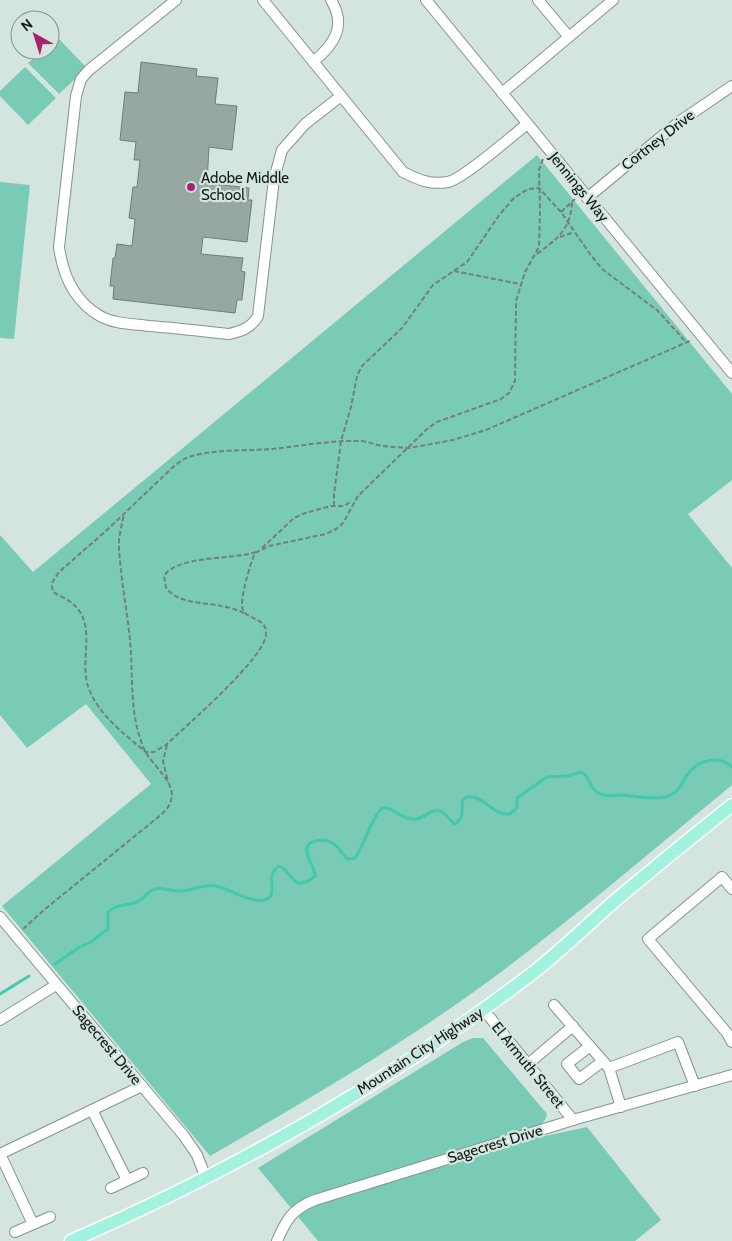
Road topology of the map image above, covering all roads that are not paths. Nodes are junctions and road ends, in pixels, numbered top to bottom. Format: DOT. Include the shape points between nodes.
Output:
graph roads {
  1 [pos="176,0"];
  2 [pos="263,0"];
  3 [pos="331,0"];
  4 [pos="426,0"];
  5 [pos="538,0"];
  6 [pos="614,0"];
  7 [pos="569,37"];
  8 [pos="313,62"];
  9 [pos="732,86"];
  10 [pos="502,93"];
  11 [pos="341,96"];
  12 [pos="527,124"];
  13 [pos="585,195"];
  14 [pos="728,361"];
  15 [pos="732,373"];
  16 [pos="732,806"];
  17 [pos="732,889"];
  18 [pos="0,916"];
  19 [pos="56,985"];
  20 [pos="554,1005"];
  21 [pos="484,1009"];
  22 [pos="0,1020"];
  23 [pos="573,1026"];
  24 [pos="732,1042"];
  25 [pos="590,1046"];
  26 [pos="528,1064"];
  27 [pos="606,1064"];
  28 [pos="732,1075"];
  29 [pos="142,1086"];
  30 [pos="694,1086"];
  31 [pos="621,1107"];
  32 [pos="92,1110"];
  33 [pos="573,1120"];
  34 [pos="0,1154"];
  35 [pos="143,1172"];
  36 [pos="206,1178"];
  37 [pos="127,1180"];
  38 [pos="111,1188"];
  39 [pos="50,1217"];
  40 [pos="33,1224"];
  41 [pos="15,1232"];
  42 [pos="71,1241"];
  43 [pos="277,1241"];
  1 -- 11 [label="street" via="89,70 81,79 76,96 59,247 65,277 74,292 101,317 122,323 229,334 253,325 258,316 274,179 282,150 305,124"];
  2 -- 8 [label="street"];
  3 -- 8 [label="street" via="338,14 338,29 332,44"];
  4 -- 10 [label="street, Jennings Way"];
  5 -- 7 [label="street"];
  6 -- 7 [label="street"];
  7 -- 10 [label="street"];
  8 -- 11 [label="street"];
  9 -- 13 [label="street, Cortney Drive" via="679,122"];
  10 -- 12 [label="street, Jennings Way"];
  11 -- 12 [label="street" via="403,172 420,181 450,182"];
  12 -- 13 [label="street, Jennings Way"];
  13 -- 14 [label="street, Jennings Way" via="702,336"];
  14 -- 15 [label="street, Jennings Way"];
  16 -- 21 [label="main road, Mountain City Highway" via="617,899 546,962"];
  17 -- 24 [label="street" via="722,878 648,940"];
  18 -- 19 [label="street, Sagecrest Drive"];
  19 -- 22 [label="street"];
  19 -- 29 [label="street, Sagecrest Drive"];
  20 -- 23 [label="street"];
  21 -- 26 [label="street, El Armuth Street"];
  21 -- 36 [label="main road, Mountain City Highway" via="362,1090"];
  23 -- 25 [label="street"];
  23 -- 26 [label="street"];
  25 -- 27 [label="street"];
  25 -- 27 [label="street" via="567,1064 579,1079"];
  26 -- 33 [label="street, El Armuth Street"];
  27 -- 30 [label="street" via="678,1042"];
  27 -- 31 [label="street"];
  28 -- 30 [label="street, Sagecrest Drive"];
  29 -- 32 [label="street"];
  29 -- 36 [label="street, Sagecrest Drive" via="184,1136 197,1155"];
  30 -- 31 [label="street, Sagecrest Drive"];
  31 -- 33 [label="street, Sagecrest Drive"];
  32 -- 34 [label="street"];
  32 -- 37 [label="street"];
  33 -- 43 [label="street, Sagecrest Drive" via="304,1204 288,1218"];
  34 -- 40 [label="street"];
  35 -- 37 [label="street"];
  36 -- 42 [label="main road, Mountain City Highway" via="137,1213"];
  37 -- 38 [label="street"];
  39 -- 40 [label="street"];
  40 -- 41 [label="street"];
}
